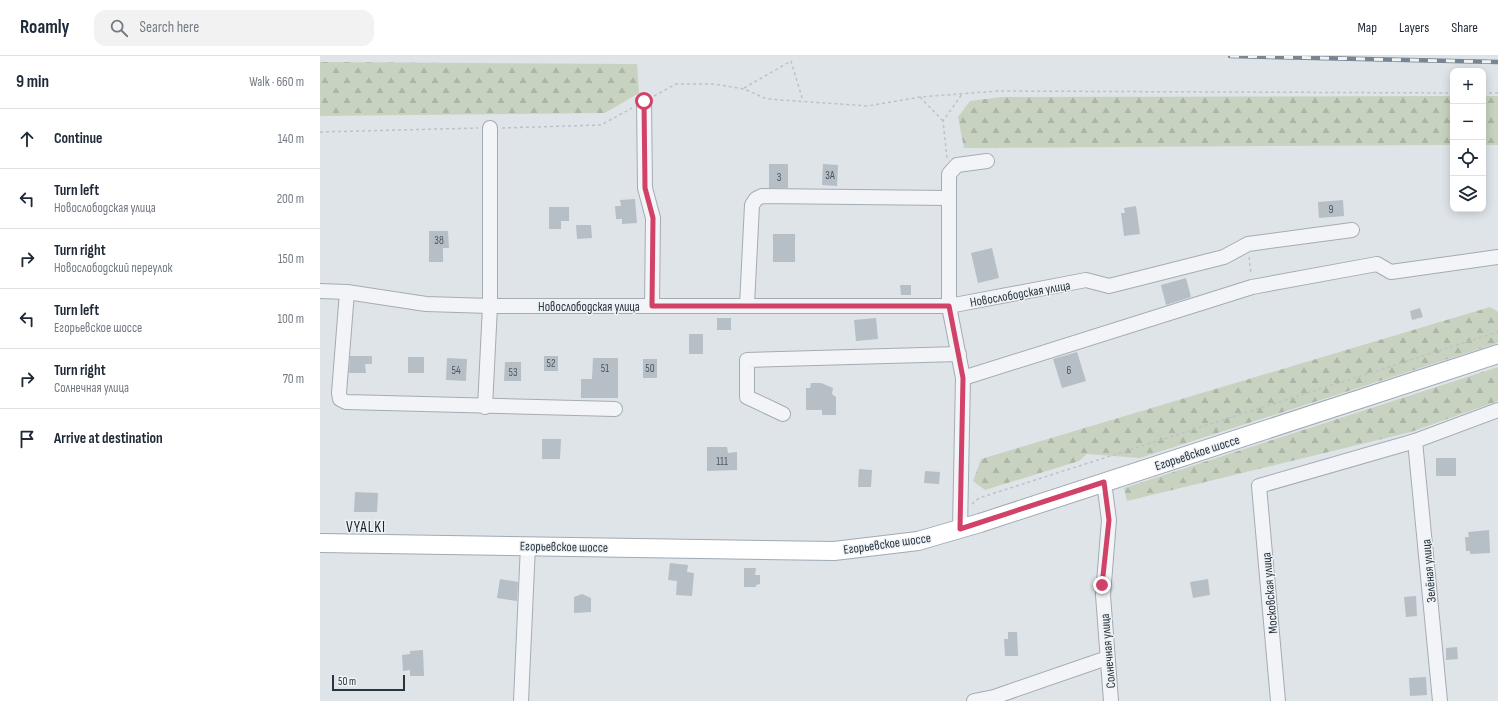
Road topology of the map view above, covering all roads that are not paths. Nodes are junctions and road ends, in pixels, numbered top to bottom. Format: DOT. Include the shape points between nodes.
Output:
graph roads {
  1 [pos="644,101"];
  2 [pos="490,128"];
  3 [pos="987,161"];
  4 [pos="949,198"];
  5 [pos="1352,230"];
  6 [pos="1498,257"];
  7 [pos="320,291"];
  8 [pos="347,292"];
  9 [pos="747,305"];
  10 [pos="490,306"];
  11 [pos="652,306"];
  12 [pos="949,306"];
  13 [pos="959,354"];
  14 [pos="1498,354"];
  15 [pos="963,378"];
  16 [pos="485,407"];
  17 [pos="615,409"];
  18 [pos="1498,410"];
  19 [pos="783,414"];
  20 [pos="1415,441"];
  21 [pos="1104,482"];
  22 [pos="960,522"];
  23 [pos="320,543"];
  24 [pos="528,545"];
  25 [pos="1107,658"];
  26 [pos="521,701"];
  27 [pos="974,701"];
  28 [pos="1111,701"];
  29 [pos="1278,701"];
  30 [pos="1440,701"];
  1 -- 11 [label="street" via="645,188 653,218"];
  2 -- 10 [label="street"];
  3 -- 4 [label="street" via="957,165 949,174"];
  4 -- 9 [label="street" via="762,196 756,199 752,205"];
  4 -- 12 [label="street"];
  5 -- 12 [label="street, Новослободская улица" via="1248,244 1224,257 1109,286 1086,280"];
  6 -- 15 [label="street" via="1391,272 1377,264 1252,287"];
  7 -- 8 [label="street, Новослободская улица"];
  8 -- 10 [label="street, Новослободская улица" via="426,304"];
  8 -- 16 [label="street" via="340,399 346,402"];
  9 -- 11 [label="street, Новослободская улица"];
  9 -- 12 [label="street, Новослободская улица"];
  10 -- 11 [label="street, Новослободская улица"];
  10 -- 16 [label="street"];
  12 -- 13 [label="street"];
  13 -- 15 [label="street"];
  13 -- 19 [label="street" via="747,360 747,397"];
  14 -- 21 [label="main road, Егорьевское шоссе"];
  15 -- 22 [label="street"];
  16 -- 17 [label="street"];
  18 -- 20 [label="street"];
  20 -- 29 [label="street, Московская улица" via="1259,486"];
  20 -- 30 [label="street, Зелёная улица"];
  21 -- 22 [label="main road, Егорьевское шоссе"];
  21 -- 25 [label="street, Солнечная улица" via="1109,520 1102,585"];
  22 -- 24 [label="main road, Егорьевское шоссе" via="910,543 834,551"];
  23 -- 24 [label="main road, Егорьевское шоссе"];
  24 -- 26 [label="street"];
  25 -- 27 [label="street" via="994,697"];
  25 -- 28 [label="street, Солнечная улица"];
}
